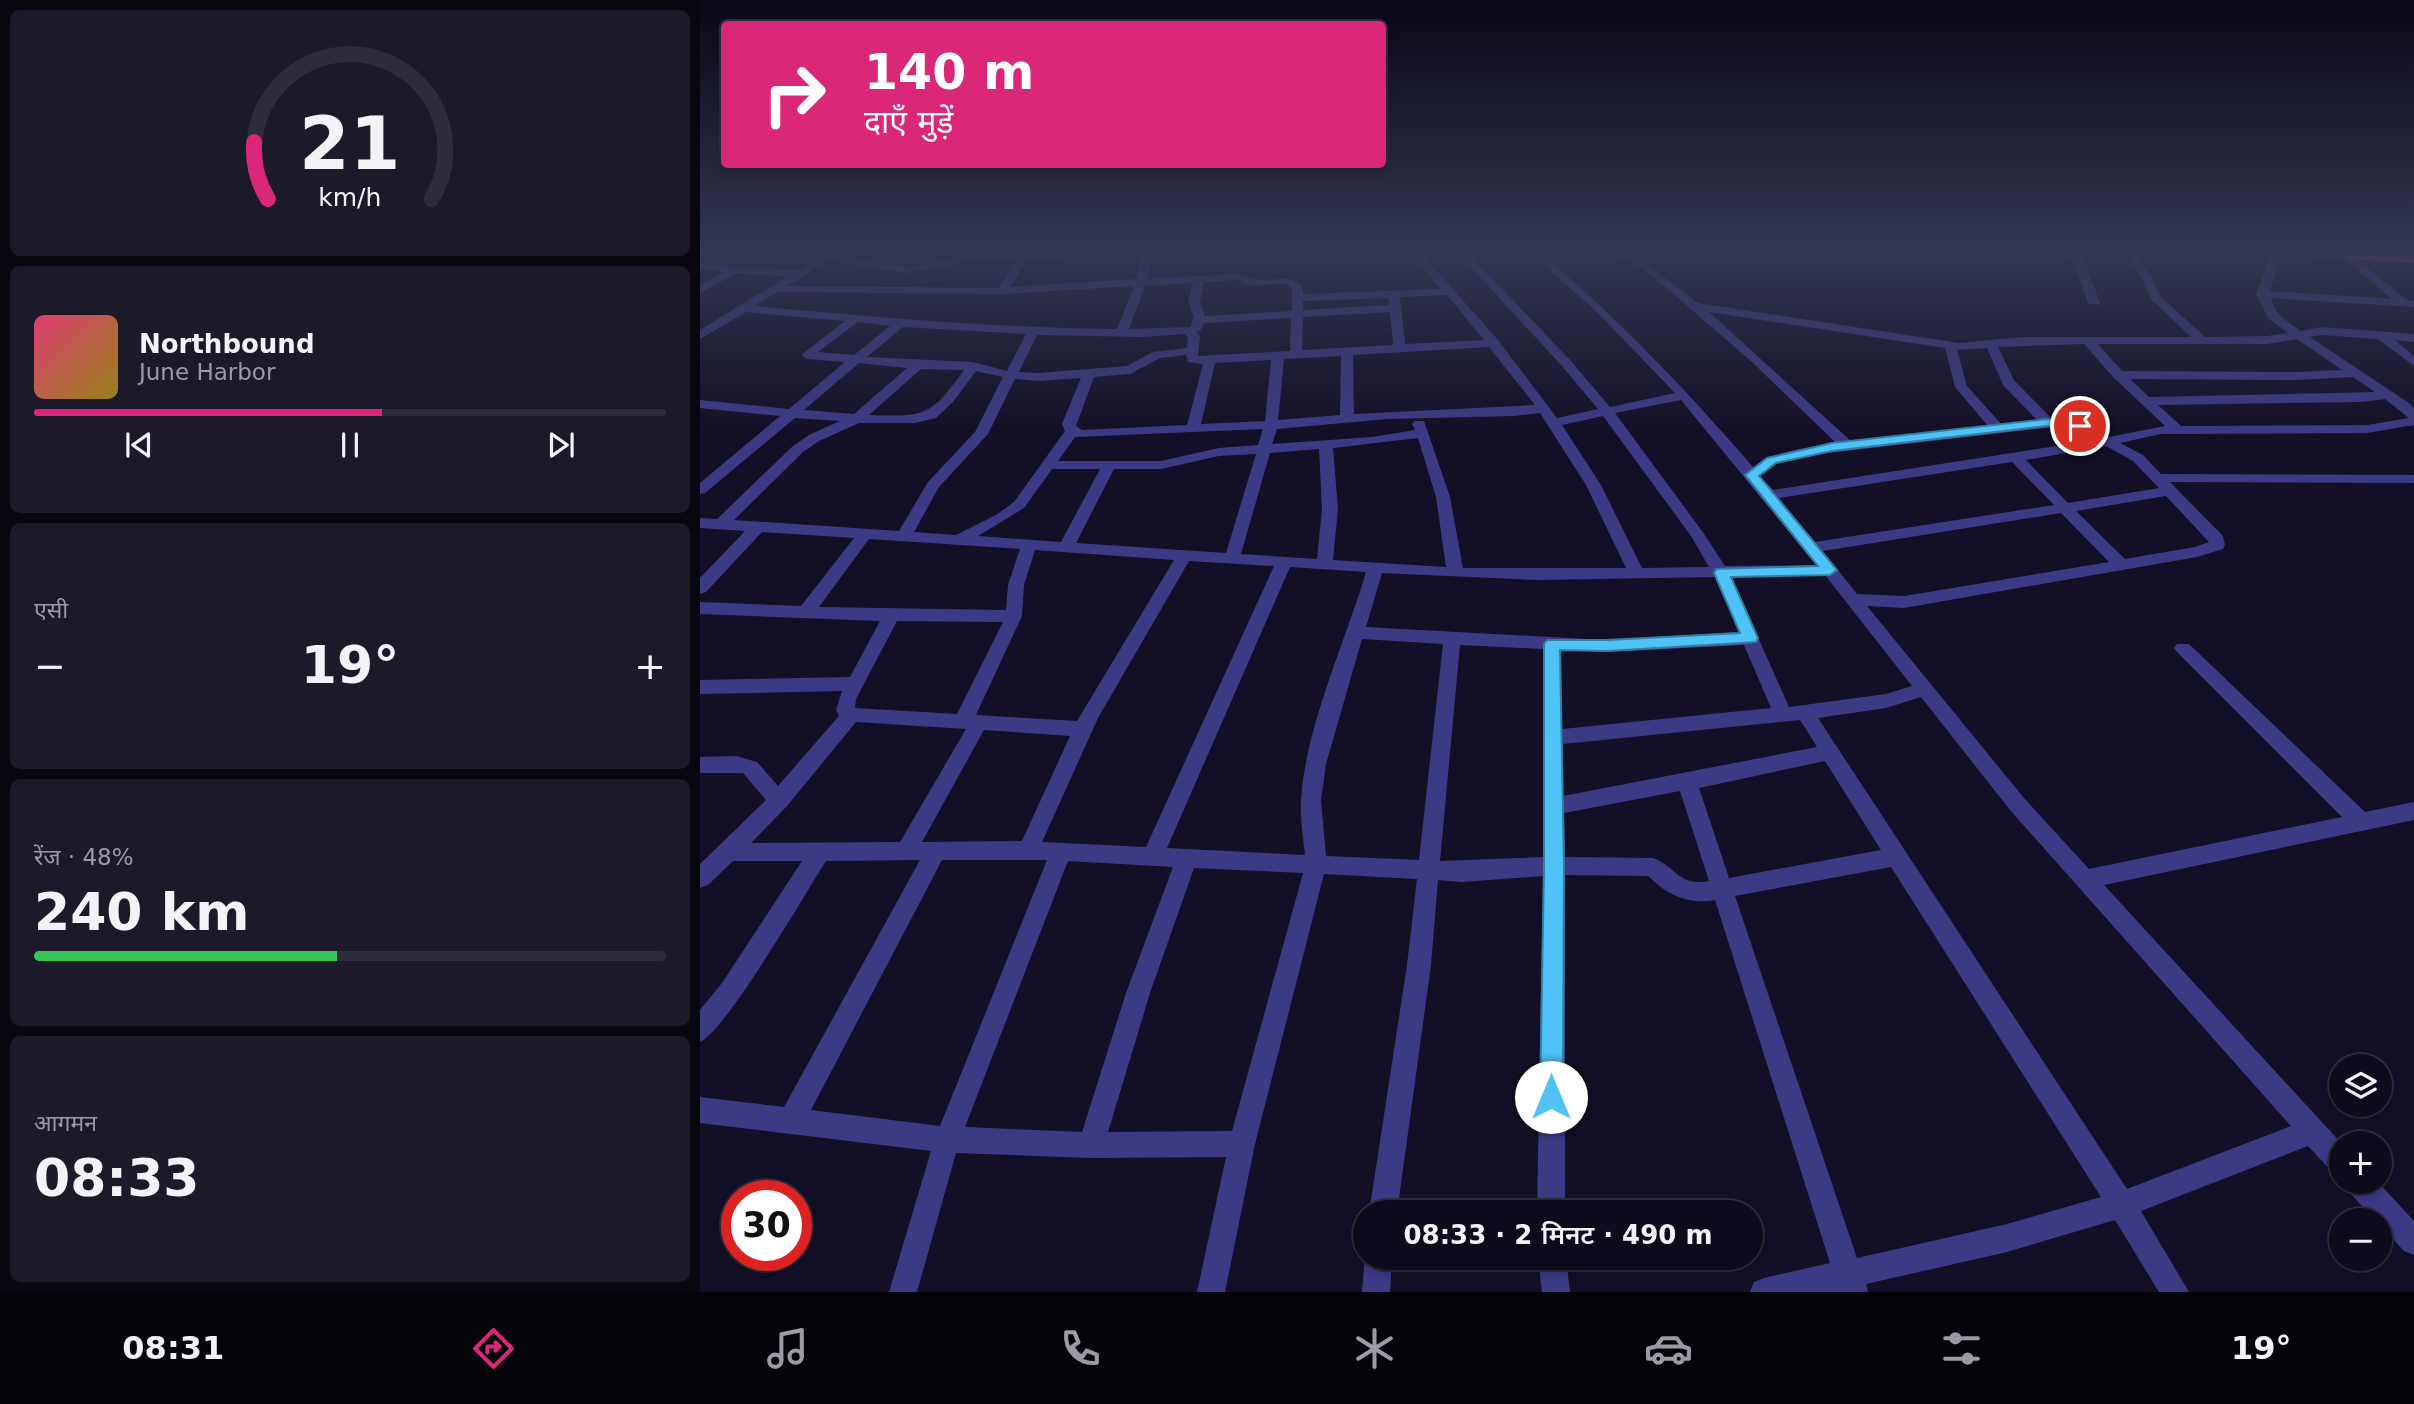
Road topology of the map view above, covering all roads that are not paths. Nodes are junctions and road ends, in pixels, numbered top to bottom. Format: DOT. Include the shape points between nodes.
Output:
graph roads {
  1 [pos="738,311"];
  2 [pos="777,311"];
  3 [pos="1130,311"];
  4 [pos="1197,311"];
  5 [pos="1331,311"];
  6 [pos="1395,311"];
  7 [pos="1466,311"];
  8 [pos="1518,311"];
  9 [pos="1602,311"];
  10 [pos="1701,311"];
  11 [pos="1729,311"];
  12 [pos="2171,311"];
  13 [pos="2269,311"];
  14 [pos="1298,313"];
  15 [pos="855,319"];
  16 [pos="1200,320"];
  17 [pos="900,323"];
  18 [pos="1032,331"];
  19 [pos="1193,332"];
  20 [pos="1122,333"];
  21 [pos="700,335"];
  22 [pos="2297,335"];
  23 [pos="2382,336"];
  24 [pos="2414,338"];
  25 [pos="2202,340"];
  26 [pos="2088,341"];
  27 [pos="1494,343"];
  28 [pos="1991,344"];
  29 [pos="1950,346"];
  30 [pos="1399,349"];
  31 [pos="1191,351"];
  32 [pos="1347,351"];
  33 [pos="1296,355"];
  34 [pos="1278,356"];
  35 [pos="1209,359"];
  36 [pos="854,360"];
  37 [pos="2414,362"];
  38 [pos="918,365"];
  39 [pos="973,366"];
  40 [pos="1162,366"];
  41 [pos="1130,370"];
  42 [pos="1089,373"];
  43 [pos="2353,373"];
  44 [pos="2118,374"];
  45 [pos="1009,375"];
  46 [pos="1684,395"];
  47 [pos="2387,395"];
  48 [pos="2146,401"];
  49 [pos="701,405"];
  50 [pos="1544,408"];
  51 [pos="792,412"];
  52 [pos="1607,412"];
  53 [pos="1415,414"];
  54 [pos="858,418"];
  55 [pos="1347,418"];
  56 [pos="2414,419"];
  57 [pos="1555,422"];
  58 [pos="2047,422"];
  59 [pos="1271,425"];
  60 [pos="1997,428"];
  61 [pos="1193,429"];
  62 [pos="2176,429"];
  63 [pos="1072,431"];
  64 [pos="1423,433"];
  65 [pos="2111,442"];
  66 [pos="1326,444"];
  67 [pos="1847,445"];
  68 [pos="1264,449"];
  69 [pos="2015,457"];
  70 [pos="1048,465"];
  71 [pos="1109,466"];
  72 [pos="1752,475"];
  73 [pos="2158,478"];
  74 [pos="2414,480"];
  75 [pos="700,490"];
  76 [pos="2171,491"];
  77 [pos="1769,495"];
  78 [pos="2064,507"];
  79 [pos="700,523"];
  80 [pos="720,525"];
  81 [pos="758,527"];
  82 [pos="865,534"];
  83 [pos="903,537"];
  84 [pos="958,541"];
  85 [pos="1029,545"];
  86 [pos="1065,548"];
  87 [pos="1812,548"];
  88 [pos="1184,556"];
  89 [pos="1232,559"];
  90 [pos="1284,563"];
  91 [pos="2121,565"];
  92 [pos="1324,566"];
  93 [pos="1375,569"];
  94 [pos="1830,570"];
  95 [pos="1455,573"];
  96 [pos="1721,573"];
  97 [pos="1637,574"];
  98 [pos="700,588"];
  99 [pos="1853,599"];
  100 [pos="700,608"];
  101 [pos="806,612"];
  102 [pos="892,615"];
  103 [pos="1014,616"];
  104 [pos="1358,633"];
  105 [pos="1452,638"];
  106 [pos="1750,638"];
  107 [pos="1552,644"];
  108 [pos="2183,648"];
  109 [pos="855,684"];
  110 [pos="700,687"];
  111 [pos="1923,690"];
  112 [pos="1794,713"];
  113 [pos="851,715"];
  114 [pos="971,722"];
  115 [pos="1082,729"];
  116 [pos="1552,737"];
  117 [pos="1831,752"];
  118 [pos="700,765"];
  119 [pos="1687,782"];
  120 [pos="780,800"];
  121 [pos="1553,806"];
  122 [pos="2414,811"];
  123 [pos="2361,822"];
  124 [pos="1028,850"];
  125 [pos="906,851"];
  126 [pos="936,851"];
  127 [pos="729,852"];
  128 [pos="820,852"];
  129 [pos="1060,852"];
  130 [pos="1152,857"];
  131 [pos="1896,857"];
  132 [pos="1186,859"];
  133 [pos="1316,865"];
  134 [pos="1554,866"];
  135 [pos="1430,871"];
  136 [pos="700,878"];
  137 [pos="2084,878"];
  138 [pos="1721,891"];
  139 [pos="700,1030"];
  140 [pos="700,1110"];
  141 [pos="792,1121"];
  142 [pos="2311,1132"];
  143 [pos="947,1140"];
  144 [pos="1242,1144"];
  145 [pos="1091,1145"];
  146 [pos="2329,1151"];
  147 [pos="2370,1194"];
  148 [pos="1385,1200"];
  149 [pos="1551,1200"];
  150 [pos="2122,1204"];
  151 [pos="2414,1241"];
  152 [pos="1377,1270"];
  153 [pos="1553,1270"];
  154 [pos="1851,1283"];
  155 [pos="903,1292"];
  156 [pos="1211,1292"];
  157 [pos="1376,1292"];
  158 [pos="1556,1292"];
  159 [pos="1765,1292"];
  160 [pos="2175,1292"];
  1 -- 21 [label="street"];
  2 -- 15 [label="street"];
  3 -- 20 [label="street"];
  4 -- 16 [label="street"];
  5 -- 14 [label="street"];
  6 -- 30 [label="street"];
  7 -- 27 [label="street"];
  8 -- 52 [label="street"];
  9 -- 46 [label="street"];
  10 -- 67 [label="street"];
  11 -- 29 [label="street"];
  12 -- 25 [label="street"];
  13 -- 22 [label="street"];
  14 -- 16 [label="street"];
  14 -- 33 [label="street"];
  15 -- 17 [label="street"];
  15 -- 36 [label="street" via="807,355"];
  16 -- 19 [label="street"];
  17 -- 18 [label="street"];
  17 -- 36 [label="street"];
  18 -- 20 [label="street"];
  18 -- 45 [label="street"];
  19 -- 20 [label="street"];
  19 -- 31 [label="street"];
  22 -- 23 [label="street" via="2322,331"];
  22 -- 25 [label="street"];
  22 -- 43 [label="street"];
  23 -- 24 [label="street"];
  23 -- 37 [label="street"];
  25 -- 26 [label="street"];
  26 -- 28 [label="street"];
  26 -- 44 [label="street"];
  27 -- 30 [label="street"];
  27 -- 50 [label="street"];
  28 -- 29 [label="street"];
  28 -- 58 [label="street" via="2008,382"];
  29 -- 60 [label="street" via="1962,387"];
  30 -- 32 [label="street"];
  31 -- 35 [label="street" via="1192,359"];
  31 -- 41 [label="street" via="1157,355"];
  32 -- 33 [label="street"];
  32 -- 55 [label="street"];
  33 -- 34 [label="street"];
  34 -- 35 [label="street"];
  34 -- 59 [label="street"];
  35 -- 61 [label="street"];
  36 -- 38 [label="street"];
  36 -- 51 [label="street"];
  38 -- 39 [label="street"];
  38 -- 54 [label="street"];
  39 -- 45 [label="street"];
  39 -- 54 [label="street" via="939,410 927,417 906,421"];
  40 -- 41 [label="street"];
  41 -- 42 [label="street"];
  42 -- 45 [label="street"];
  42 -- 63 [label="street" via="1069,424"];
  43 -- 44 [label="street"];
  43 -- 47 [label="street"];
  44 -- 48 [label="street"];
  45 -- 83 [label="street" via="981,434 933,485"];
  46 -- 52 [label="street"];
  46 -- 72 [label="street"];
  47 -- 48 [label="street"];
  47 -- 56 [label="street"];
  48 -- 62 [label="street"];
  49 -- 51 [label="street"];
  50 -- 53 [label="street"];
  50 -- 57 [label="street"];
  51 -- 54 [label="street"];
  51 -- 75 [label="street"];
  52 -- 57 [label="street"];
  52 -- 96 [label="street"];
  53 -- 55 [label="street"];
  53 -- 64 [label="street"];
  54 -- 80 [label="street" via="798,449"];
  55 -- 59 [label="street"];
  56 -- 62 [label="street" via="2404,425 2367,429"];
  57 -- 97 [label="street" via="1601,494"];
  58 -- 60 [label="street"];
  58 -- 65 [label="street" via="2080,426"];
  59 -- 61 [label="street"];
  59 -- 68 [label="street"];
  60 -- 67 [label="street"];
  61 -- 63 [label="street"];
  62 -- 65 [label="street"];
  63 -- 70 [label="street"];
  64 -- 66 [label="street"];
  64 -- 95 [label="street" via="1450,523"];
  65 -- 69 [label="street"];
  65 -- 73 [label="street" via="2138,458"];
  66 -- 68 [label="street"];
  66 -- 92 [label="street" via="1330,509"];
  67 -- 72 [label="street" via="1795,453 1771,461"];
  68 -- 71 [label="street" via="1209,454 1161,465"];
  68 -- 89 [label="street"];
  69 -- 77 [label="street"];
  69 -- 78 [label="street"];
  70 -- 71 [label="street"];
  70 -- 84 [label="street" via="1010,512"];
  71 -- 86 [label="street"];
  72 -- 77 [label="street"];
  73 -- 74 [label="street"];
  73 -- 76 [label="street"];
  76 -- 78 [label="street"];
  76 -- 91 [label="street" via="2213,534 2217,545"];
  77 -- 87 [label="street"];
  78 -- 87 [label="street"];
  78 -- 91 [label="street"];
  79 -- 80 [label="street"];
  80 -- 81 [label="street"];
  81 -- 82 [label="street"];
  81 -- 98 [label="street"];
  82 -- 83 [label="street"];
  82 -- 101 [label="street"];
  83 -- 84 [label="street"];
  84 -- 85 [label="street"];
  85 -- 86 [label="street"];
  85 -- 103 [label="street" via="1016,585"];
  86 -- 88 [label="street"];
  87 -- 94 [label="street"];
  88 -- 89 [label="street"];
  88 -- 115 [label="street"];
  89 -- 90 [label="street"];
  90 -- 92 [label="street"];
  90 -- 130 [label="street"];
  91 -- 99 [label="street" via="1904,602"];
  92 -- 93 [label="street"];
  93 -- 95 [label="street"];
  93 -- 104 [label="street"];
  94 -- 96 [label="street"];
  94 -- 99 [label="street"];
  95 -- 97 [label="street"];
  96 -- 97 [label="street"];
  96 -- 106 [label="street"];
  99 -- 111 [label="street"];
  100 -- 101 [label="street"];
  101 -- 102 [label="street"];
  102 -- 103 [label="street"];
  102 -- 109 [label="street"];
  103 -- 114 [label="street"];
  104 -- 105 [label="street"];
  104 -- 133 [label="street" via="1316,766 1311,817"];
  105 -- 107 [label="street"];
  105 -- 135 [label="street"];
  106 -- 107 [label="street" via="1607,646"];
  106 -- 112 [label="street"];
  107 -- 116 [label="street"];
  108 -- 123 [label="street"];
  109 -- 110 [label="street"];
  109 -- 113 [label="street" via="845,705"];
  111 -- 112 [label="street" via="1856,707"];
  111 -- 137 [label="street"];
  112 -- 116 [label="street"];
  112 -- 117 [label="street"];
  113 -- 114 [label="street"];
  113 -- 120 [label="street"];
  114 -- 115 [label="street"];
  114 -- 125 [label="street"];
  115 -- 124 [label="street"];
  116 -- 121 [label="street"];
  117 -- 119 [label="street"];
  117 -- 131 [label="street"];
  118 -- 120 [label="street" via="748,766"];
  119 -- 121 [label="street"];
  119 -- 138 [label="street"];
  120 -- 127 [label="street"];
  121 -- 134 [label="street"];
  122 -- 123 [label="street"];
  123 -- 137 [label="street"];
  124 -- 126 [label="street"];
  124 -- 129 [label="street"];
  125 -- 126 [label="street"];
  125 -- 128 [label="street"];
  126 -- 141 [label="street"];
  127 -- 128 [label="street"];
  127 -- 136 [label="street"];
  128 -- 139 [label="street"];
  129 -- 130 [label="street"];
  129 -- 143 [label="street"];
  130 -- 132 [label="street"];
  131 -- 138 [label="street"];
  131 -- 150 [label="street"];
  132 -- 133 [label="street"];
  132 -- 145 [label="street"];
  133 -- 135 [label="street"];
  133 -- 144 [label="street"];
  134 -- 135 [label="street"];
  134 -- 138 [label="street" via="1653,867 1683,891"];
  134 -- 149 [label="street"];
  135 -- 148 [label="street"];
  137 -- 142 [label="street"];
  138 -- 154 [label="street"];
  140 -- 141 [label="street"];
  141 -- 143 [label="street"];
  142 -- 146 [label="street"];
  142 -- 150 [label="street"];
  143 -- 145 [label="street"];
  143 -- 155 [label="street"];
  144 -- 145 [label="street"];
  144 -- 156 [label="street"];
  147 -- 151 [label="street"];
  150 -- 154 [label="street"];
  150 -- 160 [label="street"];
  152 -- 157 [label="street"];
  153 -- 158 [label="street"];
  154 -- 159 [label="street"];
}
